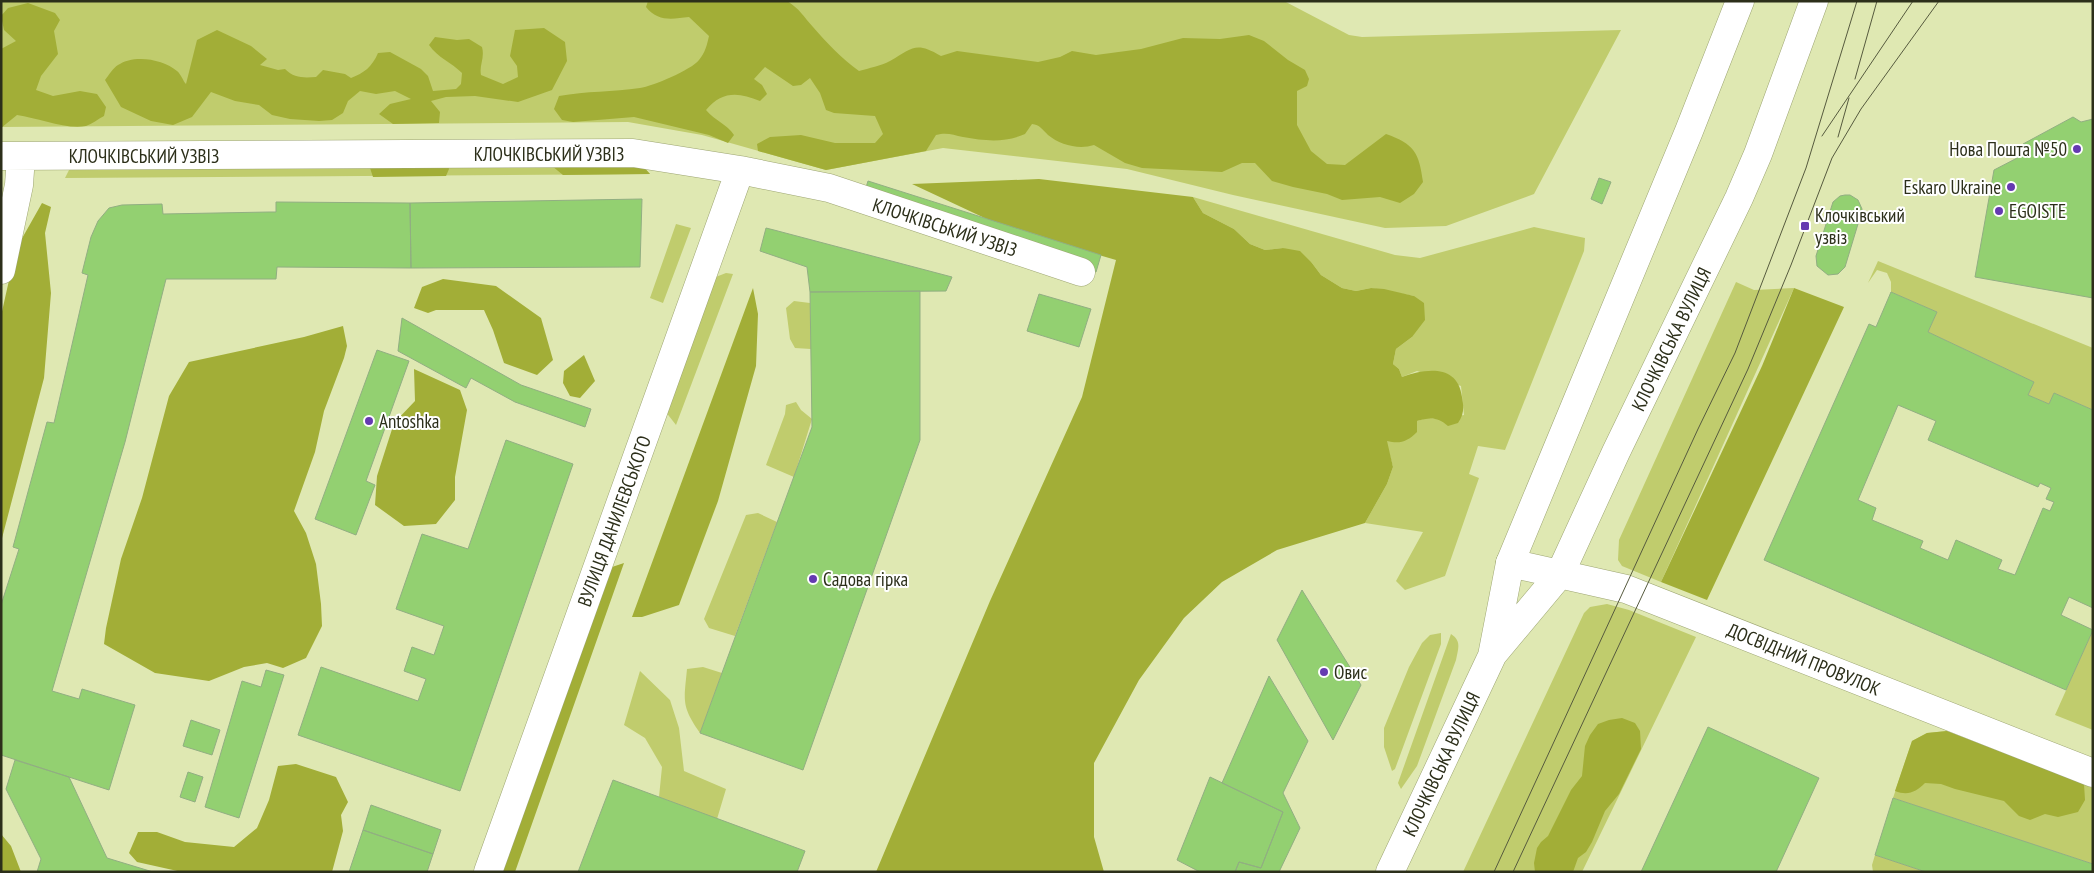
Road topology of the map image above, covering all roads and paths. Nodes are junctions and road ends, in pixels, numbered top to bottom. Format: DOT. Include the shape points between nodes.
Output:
graph roads {
  1 [pos="1740,1"];
  2 [pos="1814,1"];
  3 [pos="11,156"];
  4 [pos="740,170"];
  5 [pos="1,270"];
  6 [pos="1081,272"];
  7 [pos="1510,562"];
  8 [pos="1560,574"];
  9 [pos="1492,656"];
  10 [pos="2093,774"];
  11 [pos="488,872"];
  12 [pos="1390,872"];
  1 -- 7 [label="street, КЛОЧКІВСЬКА ВУЛИЦЯ"];
  2 -- 8 [label="street, КЛОЧКІВСЬКА ВУЛИЦЯ" via="1739,198"];
  3 -- 4 [label="street, КЛОЧКІВСЬКИЙ УЗВІЗ" via="633,153"];
  3 -- 5 [label="street" via="19,186"];
  4 -- 6 [label="street, КЛОЧКІВСЬКИЙ УЗВІЗ" via="829,188"];
  4 -- 11 [label="street, ВУЛИЦЯ ДАНИЛЕВСЬКОГО"];
  7 -- 8 [label="street, ДОСВІДНИЙ ПРОВУЛОК"];
  7 -- 9 [label="street, КЛОЧКІВСЬКА ВУЛИЦЯ"];
  8 -- 9 [label="street, КЛОЧКІВСЬКА ВУЛИЦЯ"];
  8 -- 10 [label="street, ДОСВІДНИЙ ПРОВУЛОК" via="1626,589"];
  9 -- 12 [label="street, КЛОЧКІВСЬКА ВУЛИЦЯ"];
}
